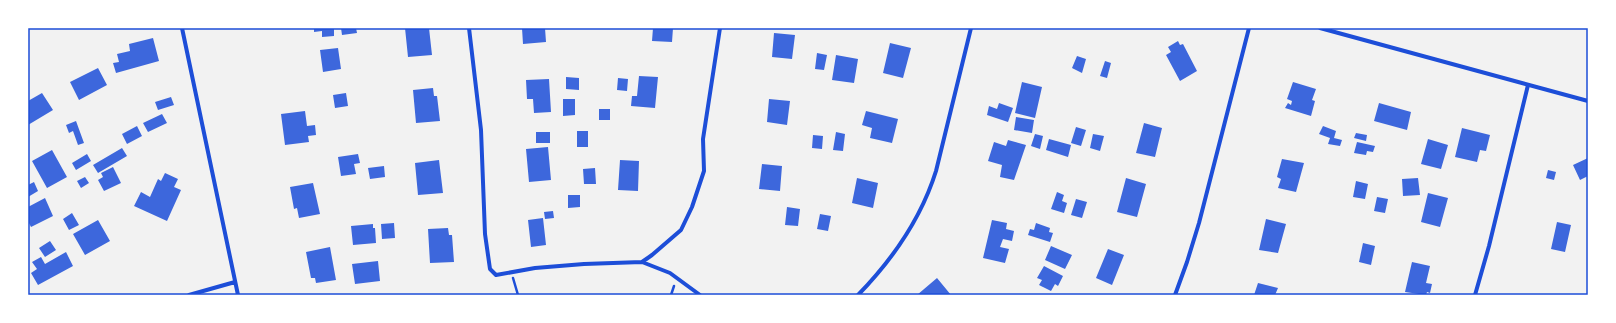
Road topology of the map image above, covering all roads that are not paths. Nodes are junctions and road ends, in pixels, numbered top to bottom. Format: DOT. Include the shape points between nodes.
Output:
graph roads {
  1 [pos="182,28"];
  2 [pos="469,28"];
  3 [pos="720,28"];
  4 [pos="971,28"];
  5 [pos="1249,28"];
  6 [pos="1320,28"];
  7 [pos="1528,85"];
  8 [pos="1588,101"];
  9 [pos="642,262"];
  10 [pos="235,282"];
  11 [pos="189,295"];
  12 [pos="238,295"];
  13 [pos="700,295"];
  14 [pos="858,295"];
  15 [pos="1176,295"];
  16 [pos="1475,295"];
  1 -- 10 [label="street"];
  2 -- 9 [label="street" via="481,130 485,234 490,269 496,275 535,268"];
  3 -- 9 [label="street" via="703,139 704,170 692,207 681,230"];
  4 -- 14 [label="street" via="929,192 915,222 899,247"];
  5 -- 15 [label="street" via="1199,224"];
  6 -- 7 [label="street"];
  7 -- 8 [label="street"];
  7 -- 16 [label="street"];
  9 -- 13 [label="street" via="670,273"];
  10 -- 11 [label="street"];
  10 -- 12 [label="street"];
}
